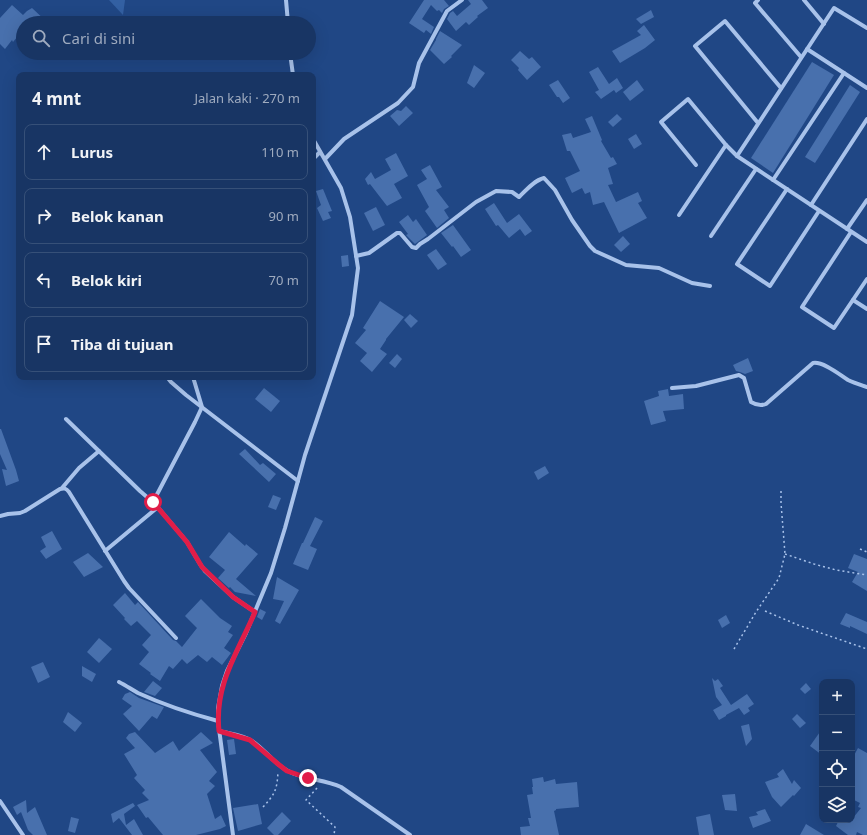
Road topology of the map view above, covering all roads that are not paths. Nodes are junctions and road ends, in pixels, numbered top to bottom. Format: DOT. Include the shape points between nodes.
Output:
graph roads {
  1 [pos="286,0"];
  2 [pos="462,0"];
  3 [pos="758,0"];
  4 [pos="804,0"];
  5 [pos="287,16"];
  6 [pos="824,24"];
  7 [pos="867,28"];
  8 [pos="807,49"];
  9 [pos="801,57"];
  10 [pos="291,60"];
  11 [pos="293,72"];
  12 [pos="844,73"];
  13 [pos="781,88"];
  14 [pos="867,88"];
  15 [pos="867,119"];
  16 [pos="758,123"];
  17 [pos="316,145"];
  18 [pos="726,145"];
  19 [pos="320,152"];
  20 [pos="316,156"];
  21 [pos="736,156"];
  22 [pos="325,159"];
  23 [pos="696,164"];
  24 [pos="756,169"];
  25 [pos="773,180"];
  26 [pos="787,189"];
  27 [pos="867,200"];
  28 [pos="811,205"];
  29 [pos="819,211"];
  30 [pos="679,215"];
  31 [pos="849,230"];
  32 [pos="711,236"];
  33 [pos="867,242"];
  34 [pos="356,256"];
  35 [pos="867,278"];
  36 [pos="710,286"];
  37 [pos="853,300"];
  38 [pos="867,310"];
  39 [pos="169,380"];
  40 [pos="194,380"];
  41 [pos="867,387"];
  42 [pos="672,388"];
  43 [pos="202,407"];
  44 [pos="66,419"];
  45 [pos="99,451"];
  46 [pos="298,481"];
  47 [pos="62,488"];
  48 [pos="153,502"];
  49 [pos="158,507"];
  50 [pos="0,516"];
  51 [pos="105,551"];
  52 [pos="255,612"];
  53 [pos="176,638"];
  54 [pos="119,682"];
  55 [pos="218,721"];
  56 [pos="219,731"];
  57 [pos="0,801"];
  58 [pos="23,835"];
  59 [pos="233,835"];
  60 [pos="410,835"];
  1 -- 5 [label="street"];
  2 -- 22 [label="street" via="447,11 419,63 413,87 398,103 344,139"];
  3 -- 9 [label="street" via="755,3"];
  4 -- 6 [label="street"];
  6 -- 7 [label="street" via="834,8"];
  6 -- 8 [label="street"];
  8 -- 9 [label="street"];
  8 -- 12 [label="street"];
  9 -- 13 [label="street"];
  10 -- 11 [label="street"];
  12 -- 14 [label="street"];
  12 -- 25 [label="street"];
  13 -- 16 [label="street"];
  13 -- 16 [label="street" via="725,21 695,46"];
  15 -- 28 [label="street"];
  16 -- 21 [label="street"];
  17 -- 19 [label="street"];
  18 -- 21 [label="street"];
  18 -- 23 [label="street" via="688,99 661,122"];
  18 -- 30 [label="street"];
  19 -- 20 [label="street"];
  19 -- 22 [label="street"];
  21 -- 24 [label="street"];
  22 -- 34 [label="street" via="344,196"];
  24 -- 25 [label="street"];
  24 -- 32 [label="street"];
  25 -- 26 [label="street"];
  26 -- 28 [label="street"];
  26 -- 29 [label="street" via="737,264 770,286"];
  27 -- 31 [label="street"];
  28 -- 29 [label="street"];
  29 -- 31 [label="street"];
  31 -- 33 [label="street"];
  31 -- 37 [label="street" via="802,307 834,328"];
  34 -- 36 [label="street" via="369,253 397,233 416,248 476,202 496,191 512,192 519,196 544,178 555,190 595,251 626,265 659,268 692,283"];
  34 -- 46 [label="street" via="358,268 352,315"];
  35 -- 37 [label="street"];
  37 -- 38 [label="street"];
  39 -- 43 [label="street"];
  40 -- 43 [label="street"];
  41 -- 42 [label="street" via="816,362 766,404 761,405 750,400 744,378 739,375 696,386"];
  43 -- 46 [label="street"];
  43 -- 48 [label="street"];
  44 -- 45 [label="street"];
  45 -- 47 [label="street" via="79,468"];
  45 -- 48 [label="street"];
  46 -- 52 [label="street" via="271,573"];
  47 -- 50 [label="street" via="25,512"];
  47 -- 51 [label="street" via="69,492"];
  48 -- 49 [label="street"];
  49 -- 51 [label="street"];
  49 -- 52 [label="street" via="187,542 202,567 233,597"];
  51 -- 53 [label="street" via="129,588"];
  52 -- 55 [label="street" via="227,670 218,708"];
  54 -- 55 [label="street" via="149,697"];
  55 -- 56 [label="street"];
  56 -- 59 [label="street"];
  56 -- 60 [label="street" via="250,740 287,771 341,787"];
  57 -- 58 [label="street"];
}
